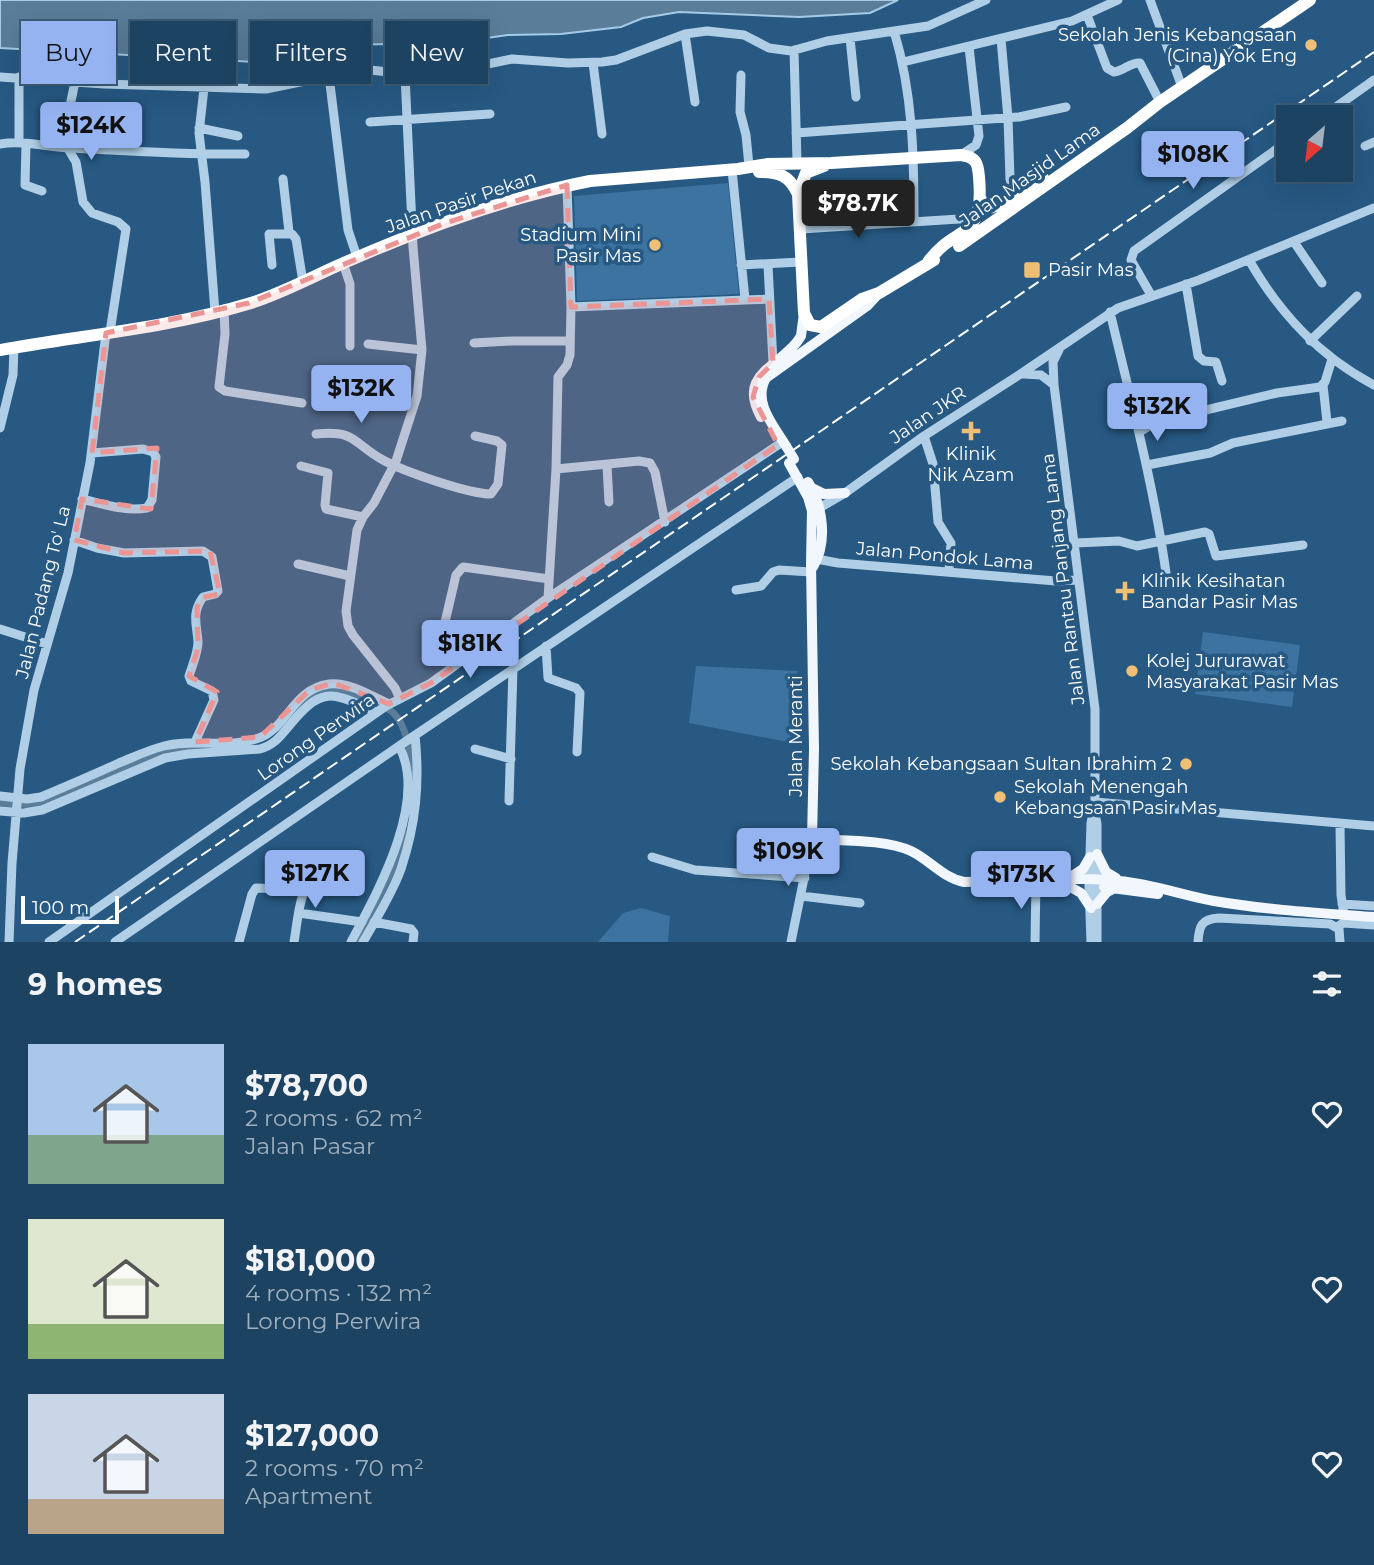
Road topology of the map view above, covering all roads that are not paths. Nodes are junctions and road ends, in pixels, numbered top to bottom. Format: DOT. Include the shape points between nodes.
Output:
graph roads {
  1 [pos="986,0"];
  2 [pos="1118,0"];
  3 [pos="1150,0"];
  4 [pos="1310,0"];
  5 [pos="1087,15"];
  6 [pos="894,32"];
  7 [pos="685,34"];
  8 [pos="850,38"];
  9 [pos="1001,39"];
  10 [pos="969,47"];
  11 [pos="794,50"];
  12 [pos="903,62"];
  13 [pos="593,63"];
  14 [pos="488,64"];
  15 [pos="741,75"];
  16 [pos="0,77"];
  17 [pos="19,77"];
  18 [pos="1374,80"];
  19 [pos="75,84"];
  20 [pos="116,84"];
  21 [pos="290,84"];
  22 [pos="330,84"];
  23 [pos="405,84"];
  24 [pos="1182,87"];
  25 [pos="204,88"];
  26 [pos="856,97"];
  27 [pos="695,102"];
  28 [pos="1339,105"];
  29 [pos="1154,106"];
  30 [pos="1066,107"];
  31 [pos="490,114"];
  32 [pos="1008,118"];
  33 [pos="407,120"];
  34 [pos="978,120"];
  35 [pos="370,122"];
  36 [pos="912,125"];
  37 [pos="199,128"];
  38 [pos="796,133"];
  39 [pos="602,134"];
  40 [pos="1113,134"];
  41 [pos="238,136"];
  42 [pos="22,143"];
  43 [pos="0,144"];
  44 [pos="67,148"];
  45 [pos="1276,150"];
  46 [pos="245,154"];
  47 [pos="201,155"];
  48 [pos="961,155"];
  49 [pos="914,158"];
  50 [pos="797,162"];
  51 [pos="831,163"];
  52 [pos="740,168"];
  53 [pos="283,179"];
  54 [pos="567,186"];
  55 [pos="42,191"];
  56 [pos="798,194"];
  57 [pos="1015,197"];
  58 [pos="981,200"];
  59 [pos="1374,208"];
  60 [pos="975,218"];
  61 [pos="914,221"];
  62 [pos="801,229"];
  63 [pos="289,232"];
  64 [pos="414,236"];
  65 [pos="1294,242"];
  66 [pos="357,257"];
  67 [pos="1249,260"];
  68 [pos="801,262"];
  69 [pos="928,262"];
  70 [pos="343,263"];
  71 [pos="272,265"];
  72 [pos="741,265"];
  73 [pos="768,265"];
  74 [pos="303,282"];
  75 [pos="1322,283"];
  76 [pos="1186,284"];
  77 [pos="879,293"];
  78 [pos="1151,295"];
  79 [pos="1357,296"];
  80 [pos="745,299"];
  81 [pos="769,299"];
  82 [pos="571,307"];
  83 [pos="219,310"];
  84 [pos="1110,312"];
  85 [pos="804,313"];
  86 [pos="826,329"];
  87 [pos="108,332"];
  88 [pos="570,341"];
  89 [pos="1310,341"];
  90 [pos="368,344"];
  91 [pos="474,344"];
  92 [pos="1062,345"];
  93 [pos="350,346"];
  94 [pos="14,347"];
  95 [pos="0,349"];
  96 [pos="422,350"];
  97 [pos="1332,359"];
  98 [pos="773,363"];
  99 [pos="1019,375"];
  100 [pos="1222,382"];
  101 [pos="1054,385"];
  102 [pos="1323,385"];
  103 [pos="1374,385"];
  104 [pos="757,396"];
  105 [pos="302,403"];
  106 [pos="1342,421"];
  107 [pos="1327,422"];
  108 [pos="0,428"];
  109 [pos="1139,432"];
  110 [pos="316,434"];
  111 [pos="475,436"];
  112 [pos="924,436"];
  113 [pos="781,447"];
  114 [pos="92,453"];
  115 [pos="792,461"];
  116 [pos="1147,465"];
  117 [pos="301,466"];
  118 [pos="394,466"];
  119 [pos="607,466"];
  120 [pos="556,469"];
  121 [pos="798,477"];
  122 [pos="812,488"];
  123 [pos="845,493"];
  124 [pos="82,499"];
  125 [pos="609,502"];
  126 [pos="816,510"];
  127 [pos="363,517"];
  128 [pos="665,522"];
  129 [pos="74,540"];
  130 [pos="1162,540"];
  131 [pos="1076,543"];
  132 [pos="1303,545"];
  133 [pos="298,564"];
  134 [pos="813,565"];
  135 [pos="949,571"];
  136 [pos="350,576"];
  137 [pos="549,579"];
  138 [pos="1078,580"];
  139 [pos="1167,580"];
  140 [pos="736,590"];
  141 [pos="548,598"];
  142 [pos="0,629"];
  143 [pos="442,635"];
  144 [pos="47,644"];
  145 [pos="546,646"];
  146 [pos="513,668"];
  147 [pos="400,699"];
  148 [pos="383,708"];
  149 [pos="406,741"];
  150 [pos="195,742"];
  151 [pos="475,749"];
  152 [pos="578,752"];
  153 [pos="511,759"];
  154 [pos="0,794"];
  155 [pos="509,801"];
  156 [pos="1095,802"];
  157 [pos="16,803"];
  158 [pos="0,811"];
  159 [pos="1340,824"];
  160 [pos="1374,826"];
  161 [pos="812,839"];
  162 [pos="1094,855"];
  163 [pos="652,857"];
  164 [pos="336,873"];
  165 [pos="805,878"];
  166 [pos="1040,880"];
  167 [pos="1066,881"];
  168 [pos="1093,882"];
  169 [pos="1119,884"];
  170 [pos="304,890"];
  171 [pos="801,896"];
  172 [pos="860,903"];
  173 [pos="1094,906"];
  174 [pos="1374,906"];
  175 [pos="1258,907"];
  176 [pos="1343,909"];
  177 [pos="5,910"];
  178 [pos="299,914"];
  179 [pos="1374,917"];
  180 [pos="1256,920"];
  181 [pos="362,922"];
  182 [pos="374,922"];
  183 [pos="1374,925"];
  184 [pos="1337,927"];
  185 [pos="9,942"];
  186 [pos="49,942"];
  187 [pos="115,942"];
  188 [pos="239,942"];
  189 [pos="293,942"];
  190 [pos="351,942"];
  191 [pos="363,942"];
  192 [pos="413,942"];
  193 [pos="792,942"];
  194 [pos="1035,942"];
  195 [pos="1091,942"];
  196 [pos="1097,942"];
  197 [pos="1198,942"];
  198 [pos="1340,942"];
  1 -- 6 [label="street" via="928,26"];
  2 -- 5 [label="street"];
  3 -- 24 [label="street"];
  4 -- 24 [label="highway, Jalan Masjid Lama"];
  5 -- 9 [label="street"];
  5 -- 29 [label="street" via="1107,68 1118,72 1140,63"];
  6 -- 8 [label="street"];
  6 -- 12 [label="street"];
  7 -- 11 [label="street" via="744,35 769,48"];
  7 -- 13 [label="street" via="615,60"];
  7 -- 27 [label="street"];
  8 -- 11 [label="street"];
  8 -- 26 [label="street"];
  9 -- 10 [label="street"];
  9 -- 32 [label="street"];
  10 -- 12 [label="street"];
  10 -- 34 [label="street"];
  11 -- 38 [label="street"];
  12 -- 36 [label="street"];
  13 -- 14 [label="street" via="512,59"];
  13 -- 39 [label="street"];
  15 -- 52 [label="street" via="740,112 746,135"];
  16 -- 17 [label="street"];
  17 -- 42 [label="street"];
  18 -- 28 [label="street"];
  19 -- 44 [label="street" via="65,131"];
  20 -- 25 [label="street"];
  21 -- 25 [label="street" via="266,89"];
  22 -- 66 [label="street" via="348,230"];
  23 -- 33 [label="street"];
  24 -- 29 [label="highway, Jalan Masjid Lama"];
  25 -- 37 [label="street"];
  29 -- 40 [label="highway, Jalan Masjid Lama"];
  30 -- 32 [label="street"];
  31 -- 33 [label="street"];
  32 -- 34 [label="street"];
  32 -- 57 [label="street"];
  33 -- 35 [label="street"];
  33 -- 64 [label="street"];
  34 -- 36 [label="street"];
  34 -- 48 [label="street" via="978,141"];
  36 -- 38 [label="street"];
  36 -- 49 [label="street"];
  37 -- 41 [label="street"];
  37 -- 47 [label="street"];
  38 -- 50 [label="street"];
  40 -- 57 [label="highway, Jalan Masjid Lama"];
  40 -- 69 [label="highway, Jalan Masjid Lama" via="987,228"];
  42 -- 43 [label="street"];
  42 -- 44 [label="street"];
  42 -- 55 [label="street" via="25,185"];
  44 -- 47 [label="street"];
  44 -- 87 [label="street, Jalan Padang To' La" via="76,162 85,206 126,229"];
  45 -- 78 [label="street" via="1135,251 1131,260"];
  46 -- 47 [label="street"];
  47 -- 83 [label="street"];
  48 -- 49 [label="highway, Jalan Pasir Pekan"];
  48 -- 58 [label="highway" via="978,164"];
  49 -- 51 [label="highway, Jalan Pasir Pekan"];
  49 -- 61 [label="street"];
  50 -- 51 [label="highway, Jalan Pasir Pekan"];
  50 -- 52 [label="highway, Jalan Pasir Pekan"];
  51 -- 56 [label="highway" via="806,173"];
  52 -- 54 [label="highway, Jalan Pasir Pekan"];
  52 -- 56 [label="highway" via="779,173 792,181"];
  52 -- 72 [label="street"];
  53 -- 63 [label="street"];
  54 -- 64 [label="highway, Jalan Pasir Pekan" via="512,200"];
  54 -- 82 [label="street"];
  56 -- 62 [label="highway"];
  57 -- 58 [label="highway, Jalan Masjid Lama" via="994,208"];
  58 -- 60 [label="highway, Jalan Masjid Lama"];
  59 -- 65 [label="street, Jalan JKR"];
  60 -- 61 [label="street"];
  60 -- 69 [label="highway, Jalan Masjid Lama" via="967,231"];
  61 -- 62 [label="street"];
  62 -- 68 [label="highway"];
  63 -- 71 [label="street" via="269,234"];
  63 -- 74 [label="street" via="296,239"];
  64 -- 66 [label="highway, Jalan Pasir Pekan"];
  64 -- 96 [label="street"];
  65 -- 67 [label="street, Jalan JKR"];
  65 -- 75 [label="street"];
  66 -- 70 [label="highway, Jalan Pasir Pekan"];
  67 -- 76 [label="street, Jalan JKR"];
  67 -- 89 [label="street"];
  68 -- 73 [label="street"];
  68 -- 85 [label="highway"];
  69 -- 77 [label="highway, Jalan Masjid Lama"];
  70 -- 74 [label="highway, Jalan Pasir Pekan"];
  70 -- 93 [label="street" via="350,284"];
  72 -- 73 [label="street"];
  72 -- 80 [label="street"];
  73 -- 81 [label="street"];
  74 -- 83 [label="highway, Jalan Pasir Pekan"];
  76 -- 78 [label="street, Jalan JKR"];
  76 -- 100 [label="street" via="1198,356 1216,362"];
  77 -- 86 [label="main road" via="867,306"];
  77 -- 86 [label="highway, Jalan Masjid Lama" via="862,299"];
  78 -- 84 [label="street, Jalan JKR"];
  79 -- 89 [label="street"];
  80 -- 81 [label="street"];
  80 -- 82 [label="street"];
  81 -- 98 [label="street"];
  82 -- 88 [label="street"];
  83 -- 87 [label="highway, Jalan Pasir Pekan"];
  83 -- 105 [label="street" via="225,334 219,387"];
  84 -- 92 [label="street, Jalan JKR"];
  84 -- 109 [label="street"];
  85 -- 86 [label="highway" via="810,325"];
  85 -- 98 [label="main road" via="801,336"];
  86 -- 104 [label="main road" via="770,374"];
  87 -- 94 [label="highway, Jalan Pasir Pekan"];
  87 -- 114 [label="street, Jalan Padang To' La"];
  88 -- 91 [label="street"];
  88 -- 120 [label="street" via="569,361 558,377"];
  89 -- 97 [label="street"];
  90 -- 96 [label="street"];
  92 -- 99 [label="street, Jalan JKR"];
  92 -- 101 [label="street, Jalan Rantau Panjang Lama" via="1053,362"];
  94 -- 95 [label="highway, Jalan Pasir Pekan"];
  94 -- 108 [label="street" via="13,375"];
  96 -- 118 [label="street" via="417,396"];
  97 -- 102 [label="street"];
  97 -- 103 [label="street"];
  98 -- 104 [label="main road" via="759,377"];
  99 -- 101 [label="street" via="1041,375"];
  99 -- 112 [label="street, Jalan JKR"];
  101 -- 131 [label="street, Jalan Rantau Panjang Lama"];
  102 -- 107 [label="street"];
  102 -- 109 [label="street" via="1156,422"];
  104 -- 113 [label="main road, Jalan Meranti"];
  106 -- 107 [label="street"];
  107 -- 116 [label="street"];
  109 -- 116 [label="street"];
  110 -- 118 [label="street" via="351,436"];
  111 -- 118 [label="street" via="497,440 503,448 498,484 491,494"];
  112 -- 123 [label="street, Jalan JKR"];
  112 -- 135 [label="street" via="933,464 938,522 951,543"];
  113 -- 115 [label="main road, Jalan Meranti, bridge"];
  113 -- 128 [label="street, Lorong Perwira"];
  114 -- 124 [label="street, Jalan Padang To' La"];
  114 -- 124 [label="street" via="153,452 152,500 142,509"];
  115 -- 121 [label="main road, Jalan Meranti"];
  115 -- 122 [label="main road, Jalan Meranti"];
  116 -- 130 [label="street"];
  117 -- 127 [label="street" via="328,472 326,509"];
  118 -- 127 [label="street"];
  119 -- 120 [label="street"];
  119 -- 125 [label="street"];
  119 -- 128 [label="street" via="650,463"];
  120 -- 137 [label="street"];
  121 -- 126 [label="main road, Jalan Meranti"];
  121 -- 145 [label="street"];
  122 -- 123 [label="main road" via="824,494"];
  122 -- 126 [label="main road, Jalan Meranti"];
  123 -- 126 [label="street, Jalan JKR"];
  124 -- 129 [label="street, Jalan Padang To' La"];
  126 -- 134 [label="main road, Jalan Meranti"];
  127 -- 136 [label="street"];
  128 -- 141 [label="street, Lorong Perwira"];
  129 -- 144 [label="street, Jalan Padang To' La"];
  129 -- 150 [label="street" via="111,551 204,551 212,557 219,589 202,597 197,607 198,648 189,676 214,695"];
  130 -- 131 [label="street" via="1137,546 1119,541"];
  130 -- 132 [label="street" via="1207,533 1216,556"];
  130 -- 139 [label="street"];
  131 -- 138 [label="street, Jalan Rantau Panjang Lama"];
  133 -- 136 [label="street"];
  134 -- 135 [label="street, Jalan Pondok Lama"];
  134 -- 140 [label="street, Jalan Pondok Lama" via="779,570 763,585"];
  134 -- 161 [label="main road, Jalan Meranti"];
  135 -- 138 [label="street, Jalan Pondok Lama"];
  136 -- 147 [label="street" via="348,626"];
  137 -- 141 [label="street"];
  137 -- 143 [label="street" via="463,567 456,575"];
  138 -- 156 [label="street, Jalan Rantau Panjang Lama" via="1095,709"];
  141 -- 147 [label="street, Lorong Perwira" via="431,683"];
  142 -- 144 [label="street"];
  144 -- 157 [label="street, Jalan Padang To' La" via="30,709"];
  145 -- 146 [label="street"];
  145 -- 152 [label="street" via="548,678 580,693"];
  146 -- 149 [label="street"];
  146 -- 153 [label="street"];
  147 -- 148 [label="street, Lorong Perwira"];
  148 -- 150 [label="street" via="333,683 310,690 260,737"];
  148 -- 157 [label="street" via="320,696 268,747 175,755 42,810"];
  148 -- 186 [label="street, Lorong Perwira"];
  149 -- 181 [label="street" via="408,778 394,856"];
  149 -- 182 [label="street" via="419,780 417,803 401,869"];
  149 -- 187 [label="street"];
  150 -- 157 [label="street" via="151,750 41,797"];
  151 -- 153 [label="street"];
  153 -- 155 [label="street"];
  154 -- 157 [label="street"];
  156 -- 159 [label="street"];
  156 -- 162 [label="street, Jalan Rantau Panjang Lama"];
  157 -- 158 [label="street"];
  157 -- 177 [label="street, Jalan Padang To' La"];
  159 -- 160 [label="street"];
  159 -- 176 [label="street"];
  161 -- 165 [label="street, Jalan Meranti"];
  161 -- 166 [label="main road" via="902,847 964,882"];
  162 -- 167 [label="main road"];
  162 -- 168 [label="street, Jalan Rantau Panjang Lama"];
  162 -- 169 [label="main road"];
  163 -- 165 [label="street" via="695,870"];
  164 -- 170 [label="street" via="319,870"];
  165 -- 171 [label="street, Jalan Meranti"];
  166 -- 167 [label="main road"];
  166 -- 194 [label="street"];
  167 -- 168 [label="main road"];
  167 -- 173 [label="main road"];
  168 -- 169 [label="main road"];
  168 -- 173 [label="street, Jalan Rantau Panjang Lama"];
  169 -- 173 [label="main road"];
  169 -- 175 [label="main road"];
  170 -- 178 [label="street"];
  170 -- 188 [label="street" via="256,888"];
  171 -- 172 [label="street"];
  171 -- 193 [label="street, Jalan Meranti"];
  173 -- 195 [label="street, Jalan Rantau Panjang Lama"];
  173 -- 196 [label="street, Jalan Rantau Panjang Lama"];
  174 -- 176 [label="street"];
  175 -- 176 [label="main road"];
  175 -- 180 [label="street"];
  176 -- 179 [label="main road"];
  177 -- 185 [label="street, Jalan Padang To' La"];
  178 -- 181 [label="street"];
  178 -- 189 [label="street"];
  180 -- 184 [label="street"];
  180 -- 197 [label="street" via="1207,919 1198,930"];
  181 -- 190 [label="street"];
  182 -- 191 [label="street"];
  182 -- 192 [label="street" via="411,929"];
  183 -- 184 [label="street" via="1343,923"];
  184 -- 198 [label="street"];
}
